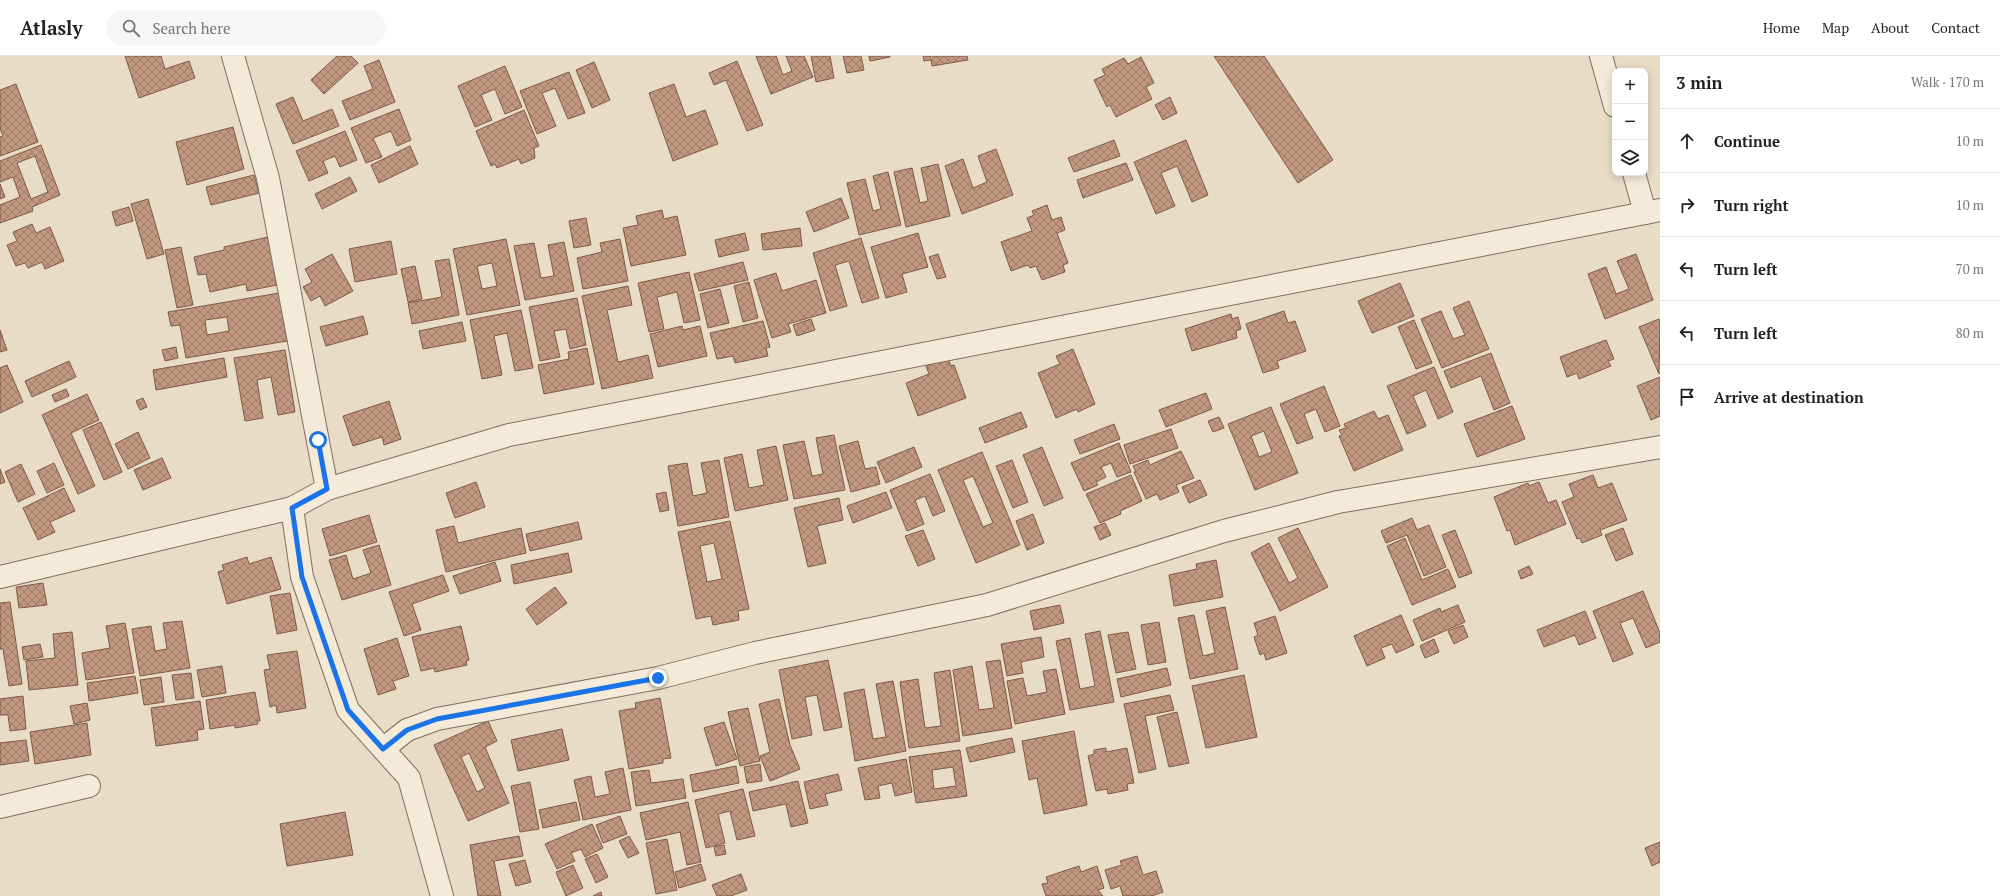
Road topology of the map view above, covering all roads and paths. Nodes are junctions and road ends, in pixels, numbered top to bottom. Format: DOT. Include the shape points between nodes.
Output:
graph roads {
  1 [pos="233,56"];
  2 [pos="1601,56"];
  3 [pos="1614,104"];
  4 [pos="1635,176"];
  5 [pos="1652,212"];
  6 [pos="1660,447"];
  7 [pos="327,489"];
  8 [pos="292,508"];
  9 [pos="0,577"];
  10 [pos="383,749"];
  11 [pos="89,786"];
  12 [pos="0,807"];
  13 [pos="442,896"];
  1 -- 7 [label="street" via="268,178"];
  2 -- 3 [label="street"];
  4 -- 5 [label="street"];
  5 -- 7 [label="street" via="509,435"];
  6 -- 10 [label="street" via="1338,502 1224,531 987,605 755,653 658,678 437,719 407,730"];
  7 -- 8 [label="street"];
  8 -- 9 [label="street"];
  8 -- 10 [label="street" via="302,577 348,710"];
  10 -- 13 [label="street" via="409,778"];
  11 -- 12 [label="street"];
}
